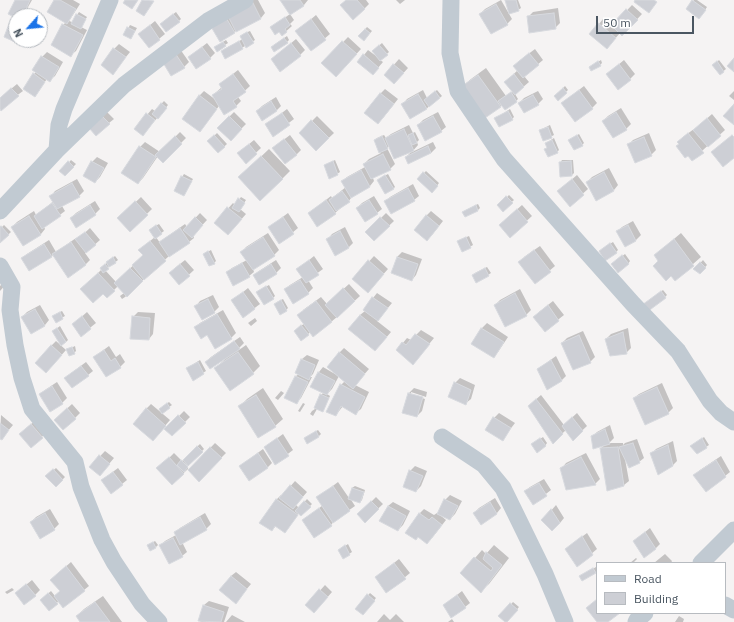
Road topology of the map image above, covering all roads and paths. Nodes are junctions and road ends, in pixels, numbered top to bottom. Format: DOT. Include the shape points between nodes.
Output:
graph roads {
  1 [pos="110,0"];
  2 [pos="245,0"];
  3 [pos="451,0"];
  4 [pos="57,150"];
  5 [pos="0,211"];
  6 [pos="0,266"];
  7 [pos="734,422"];
  8 [pos="442,437"];
  9 [pos="734,530"];
  10 [pos="702,562"];
  11 [pos="159,622"];
  12 [pos="565,622"];
  1 -- 4 [label="street" via="64,109 59,125"];
  2 -- 4 [label="street" via="208,21 124,84"];
  3 -- 7 [label="street" via="450,53 458,91 504,159 678,351 710,401"];
  4 -- 5 [label="street"];
  6 -- 11 [label="street" via="12,287 10,310 15,345 32,409 75,462 81,487 102,540 142,604"];
  8 -- 12 [label="street" via="484,465 503,488 545,574"];
  9 -- 10 [label="street"];
}
